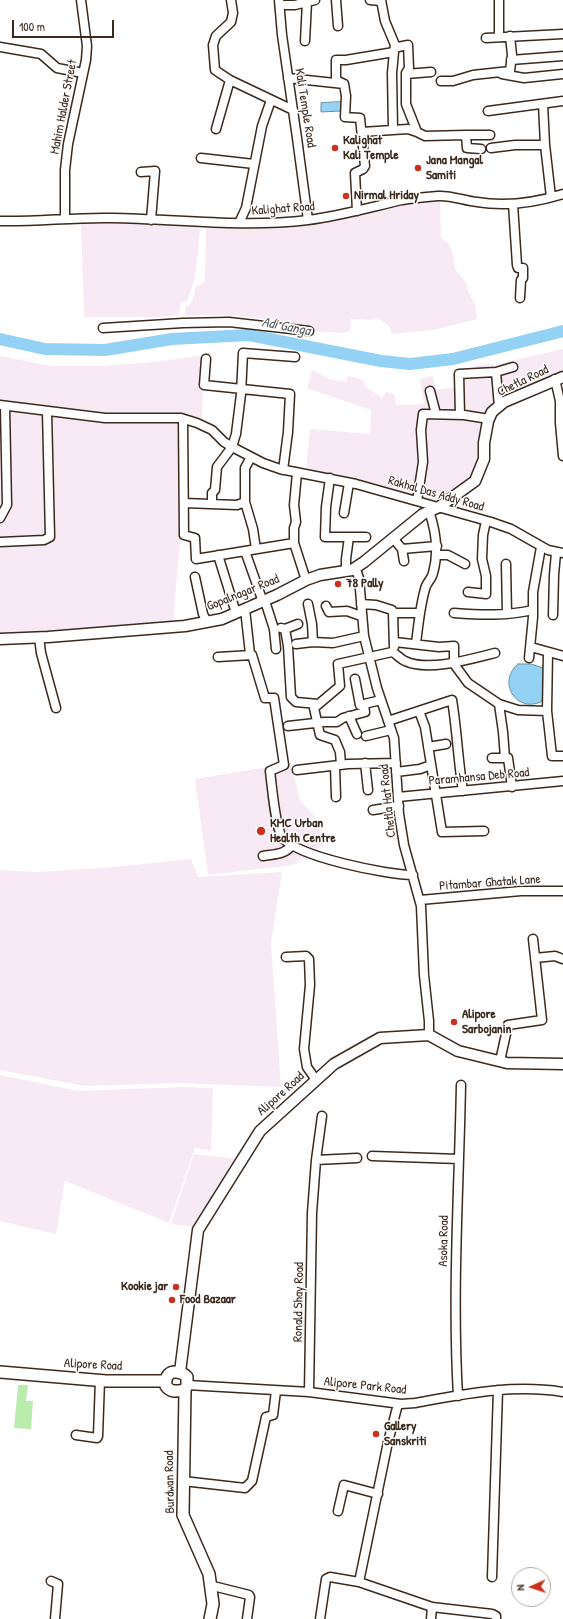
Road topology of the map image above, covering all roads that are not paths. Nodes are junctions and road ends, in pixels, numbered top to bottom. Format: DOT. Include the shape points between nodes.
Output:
graph roads {
  1 [pos="81,0"];
  2 [pos="231,0"];
  3 [pos="336,0"];
  4 [pos="370,0"];
  5 [pos="499,0"];
  6 [pos="311,1"];
  7 [pos="381,1"];
  8 [pos="280,2"];
  9 [pos="338,26"];
  10 [pos="563,34"];
  11 [pos="510,36"];
  12 [pos="499,37"];
  13 [pos="486,38"];
  14 [pos="305,41"];
  15 [pos="0,48"];
  16 [pos="395,49"];
  17 [pos="563,56"];
  18 [pos="511,60"];
  19 [pos="430,72"];
  20 [pos="83,73"];
  21 [pos="498,73"];
  22 [pos="406,74"];
  23 [pos="563,74"];
  24 [pos="288,78"];
  25 [pos="230,80"];
  26 [pos="441,81"];
  27 [pos="344,84"];
  28 [pos="271,100"];
  29 [pos="563,101"];
  30 [pos="543,104"];
  31 [pos="293,110"];
  32 [pos="488,111"];
  33 [pos="216,129"];
  34 [pos="393,129"];
  35 [pos="362,132"];
  36 [pos="418,132"];
  37 [pos="466,135"];
  38 [pos="490,135"];
  39 [pos="545,145"];
  40 [pos="491,148"];
  41 [pos="481,149"];
  42 [pos="201,158"];
  43 [pos="254,164"];
  44 [pos="141,172"];
  45 [pos="563,194"];
  46 [pos="552,197"];
  47 [pos="513,204"];
  48 [pos="357,211"];
  49 [pos="65,219"];
  50 [pos="151,220"];
  51 [pos="308,220"];
  52 [pos="0,221"];
  53 [pos="239,223"];
  54 [pos="520,298"];
  55 [pos="103,328"];
  56 [pos="309,331"];
  57 [pos="295,357"];
  58 [pos="206,359"];
  59 [pos="513,367"];
  60 [pos="496,372"];
  61 [pos="559,378"];
  62 [pos="242,390"];
  63 [pos="430,391"];
  64 [pos="2,406"];
  65 [pos="499,407"];
  66 [pos="47,411"];
  67 [pos="436,414"];
  68 [pos="460,415"];
  69 [pos="183,419"];
  70 [pos="488,420"];
  71 [pos="232,447"];
  72 [pos="563,456"];
  73 [pos="251,457"];
  74 [pos="283,470"];
  75 [pos="297,473"];
  76 [pos="330,478"];
  77 [pos="349,483"];
  78 [pos="417,501"];
  79 [pos="245,502"];
  80 [pos="184,503"];
  81 [pos="212,503"];
  82 [pos="439,507"];
  83 [pos="429,512"];
  84 [pos="344,513"];
  85 [pos="0,518"];
  86 [pos="486,521"];
  87 [pos="349,537"];
  88 [pos="366,537"];
  89 [pos="393,538"];
  90 [pos="0,542"];
  91 [pos="294,543"];
  92 [pos="437,546"];
  93 [pos="541,547"];
  94 [pos="256,548"];
  95 [pos="402,549"];
  96 [pos="245,551"];
  97 [pos="560,553"];
  98 [pos="436,555"];
  99 [pos="218,556"];
  100 [pos="404,561"];
  101 [pos="465,564"];
  102 [pos="506,564"];
  103 [pos="351,569"];
  104 [pos="195,577"];
  105 [pos="306,580"];
  106 [pos="468,592"];
  107 [pos="264,601"];
  108 [pos="308,604"];
  109 [pos="361,604"];
  110 [pos="326,606"];
  111 [pos="533,610"];
  112 [pos="241,611"];
  113 [pos="393,613"];
  114 [pos="420,613"];
  115 [pos="454,613"];
  116 [pos="507,614"];
  117 [pos="553,615"];
  118 [pos="361,616"];
  119 [pos="207,622"];
  120 [pos="298,624"];
  121 [pos="274,628"];
  122 [pos="285,629"];
  123 [pos="364,636"];
  124 [pos="39,637"];
  125 [pos="5,638"];
  126 [pos="313,642"];
  127 [pos="395,642"];
  128 [pos="296,644"];
  129 [pos="416,644"];
  130 [pos="531,647"];
  131 [pos="276,649"];
  132 [pos="548,652"];
  133 [pos="394,653"];
  134 [pos="494,653"];
  135 [pos="250,654"];
  136 [pos="563,656"];
  137 [pos="218,657"];
  138 [pos="369,657"];
  139 [pos="529,658"];
  140 [pos="454,664"];
  141 [pos="355,679"];
  142 [pos="381,700"];
  143 [pos="318,704"];
  144 [pos="499,704"];
  145 [pos="364,705"];
  146 [pos="56,708"];
  147 [pos="419,711"];
  148 [pos="547,711"];
  149 [pos="349,716"];
  150 [pos="388,721"];
  151 [pos="318,723"];
  152 [pos="288,726"];
  153 [pos="391,730"];
  154 [pos="356,734"];
  155 [pos="366,736"];
  156 [pos="446,744"];
  157 [pos="428,747"];
  158 [pos="563,756"];
  159 [pos="492,758"];
  160 [pos="505,758"];
  161 [pos="365,763"];
  162 [pos="396,763"];
  163 [pos="338,765"];
  164 [pos="431,765"];
  165 [pos="297,770"];
  166 [pos="396,772"];
  167 [pos="563,781"];
  168 [pos="512,787"];
  169 [pos="368,790"];
  170 [pos="463,791"];
  171 [pos="436,793"];
  172 [pos="336,797"];
  173 [pos="398,797"];
  174 [pos="399,806"];
  175 [pos="372,810"];
  176 [pos="484,831"];
  177 [pos="292,845"];
  178 [pos="263,856"];
  179 [pos="413,876"];
  180 [pos="563,891"];
  181 [pos="420,900"];
  182 [pos="533,939"];
  183 [pos="286,957"];
  184 [pos="535,958"];
  185 [pos="563,959"];
  186 [pos="429,1035"];
  187 [pos="500,1061"];
  188 [pos="563,1064"];
  189 [pos="316,1080"];
  190 [pos="461,1086"];
  191 [pos="322,1116"];
  192 [pos="372,1156"];
  193 [pos="357,1158"];
  194 [pos="459,1159"];
  195 [pos="316,1160"];
  196 [pos="0,1372"];
  197 [pos="180,1372"];
  198 [pos="100,1380"];
  199 [pos="166,1382"];
  200 [pos="186,1388"];
  201 [pos="498,1390"];
  202 [pos="276,1391"];
  203 [pos="309,1392"];
  204 [pos="563,1392"];
  205 [pos="458,1396"];
  206 [pos="398,1404"];
  207 [pos="76,1435"];
  208 [pos="183,1480"];
  209 [pos="378,1494"];
  210 [pos="338,1512"];
  211 [pos="492,1577"];
  212 [pos="51,1582"];
  213 [pos="359,1582"];
  214 [pos="212,1587"];
  215 [pos="432,1607"];
  216 [pos="55,1619"];
  217 [pos="210,1619"];
  218 [pos="247,1619"];
  219 [pos="320,1619"];
  220 [pos="431,1619"];
  221 [pos="496,1619"];
  1 -- 20 [label="street, Mahim Halder Street" via="87,46"];
  2 -- 25 [label="street" via="231,22 216,36 212,45 215,70"];
  3 -- 9 [label="street"];
  4 -- 7 [label="street"];
  5 -- 12 [label="street"];
  6 -- 8 [label="street" via="295,5"];
  6 -- 14 [label="street"];
  7 -- 16 [label="street"];
  8 -- 24 [label="street, Kali Temple Road"];
  10 -- 11 [label="street"];
  11 -- 12 [label="street"];
  11 -- 18 [label="street"];
  12 -- 13 [label="street"];
  15 -- 20 [label="street" via="41,54 57,68"];
  16 -- 22 [label="street" via="408,45 410,68"];
  16 -- 27 [label="street" via="336,60 336,80"];
  16 -- 34 [label="street" via="392,73"];
  17 -- 18 [label="street"];
  18 -- 21 [label="street" via="510,71"];
  19 -- 22 [label="street"];
  20 -- 49 [label="street, Mahim Halder Street" via="67,150 64,183"];
  21 -- 23 [label="street" via="524,78"];
  21 -- 26 [label="street"];
  22 -- 36 [label="street" via="406,104"];
  24 -- 27 [label="street"];
  24 -- 31 [label="street, Kali Temple Road"];
  25 -- 28 [label="street"];
  25 -- 33 [label="street"];
  27 -- 35 [label="street" via="345,117 360,118"];
  28 -- 31 [label="street"];
  28 -- 43 [label="street" via="262,126"];
  29 -- 30 [label="street"];
  30 -- 32 [label="street"];
  30 -- 39 [label="street"];
  31 -- 51 [label="street, Kali Temple Road"];
  34 -- 35 [label="street"];
  34 -- 36 [label="street" via="408,128"];
  35 -- 48 [label="street" via="365,166 355,173"];
  36 -- 37 [label="street" via="425,136"];
  37 -- 38 [label="street"];
  37 -- 41 [label="street" via="467,148"];
  39 -- 40 [label="street"];
  39 -- 46 [label="street"];
  42 -- 43 [label="street"];
  43 -- 53 [label="street" via="246,208"];
  44 -- 50 [label="street" via="155,172"];
  45 -- 46 [label="street, Kalighat Road"];
  46 -- 47 [label="street, Kalighat Road"];
  47 -- 48 [label="street, Kalighat Road" via="490,204 442,196 403,200"];
  47 -- 54 [label="street" via="517,265 518,268 523,268"];
  48 -- 51 [label="street, Kalighat Road"];
  49 -- 50 [label="street, Kalighat Road"];
  49 -- 52 [label="street, Kalighat Road"];
  50 -- 53 [label="street, Kalighat Road"];
  51 -- 53 [label="street, Kalighat Road"];
  55 -- 56 [label="street" via="229,322"];
  57 -- 62 [label="street" via="244,352"];
  58 -- 62 [label="street" via="204,385"];
  59 -- 60 [label="street"];
  60 -- 65 [label="street"];
  60 -- 68 [label="street" via="459,374"];
  61 -- 65 [label="main road, Chetla Road" via="504,402"];
  61 -- 72 [label="street"];
  62 -- 71 [label="street"];
  62 -- 74 [label="street" via="290,394"];
  63 -- 67 [label="street"];
  64 -- 66 [label="street, Rakhal Das Addy Road"];
  64 -- 85 [label="street" via="7,505"];
  65 -- 70 [label="main road, Chetla Road" via="492,412"];
  66 -- 69 [label="street, Rakhal Das Addy Road" via="105,418"];
  66 -- 90 [label="street" via="50,537 44,540"];
  67 -- 68 [label="street"];
  67 -- 78 [label="street" via="422,414 423,462"];
  68 -- 70 [label="street"];
  69 -- 71 [label="street, Rakhal Das Addy Road" via="197,422 212,430"];
  69 -- 80 [label="street"];
  70 -- 82 [label="main road" via="484,459 475,481"];
  71 -- 73 [label="street, Rakhal Das Addy Road"];
  71 -- 81 [label="street" via="217,467"];
  73 -- 74 [label="street, Rakhal Das Addy Road"];
  73 -- 79 [label="street" via="245,468"];
  74 -- 75 [label="street, Rakhal Das Addy Road"];
  75 -- 76 [label="street, Rakhal Das Addy Road"];
  75 -- 91 [label="street"];
  76 -- 77 [label="street, Rakhal Das Addy Road"];
  76 -- 87 [label="street" via="325,537"];
  77 -- 78 [label="street, Rakhal Das Addy Road"];
  77 -- 84 [label="street"];
  78 -- 82 [label="street, Rakhal Das Addy Road"];
  79 -- 81 [label="street" via="237,505"];
  79 -- 94 [label="street"];
  80 -- 81 [label="street"];
  80 -- 99 [label="street" via="184,534 194,538 196,559"];
  82 -- 83 [label="main road, Gopalnagar Road"];
  82 -- 86 [label="street, Rakhal Das Addy Road"];
  83 -- 89 [label="main road, Gopalnagar Road"];
  83 -- 92 [label="street"];
  86 -- 93 [label="street, Rakhal Das Addy Road" via="511,529"];
  86 -- 106 [label="street" via="482,559 486,576 486,594"];
  87 -- 88 [label="street"];
  87 -- 103 [label="street, Chetla Hat Road" via="346,559"];
  89 -- 95 [label="street"];
  89 -- 103 [label="main road, Gopalnagar Road"];
  91 -- 94 [label="street"];
  91 -- 105 [label="street"];
  92 -- 95 [label="street"];
  92 -- 98 [label="street"];
  93 -- 97 [label="street, Rakhal Das Addy Road"];
  93 -- 111 [label="street"];
  94 -- 96 [label="street"];
  95 -- 100 [label="street"];
  96 -- 99 [label="street"];
  96 -- 107 [label="street"];
  97 -- 117 [label="street" via="554,575"];
  98 -- 101 [label="street" via="448,555"];
  98 -- 114 [label="street" via="433,574 425,586"];
  99 -- 112 [label="street"];
  102 -- 116 [label="street"];
  103 -- 105 [label="main road, Gopalnagar Road"];
  103 -- 109 [label="street, Chetla Hat Road" via="359,578"];
  104 -- 119 [label="street"];
  105 -- 107 [label="main road, Gopalnagar Road"];
  107 -- 112 [label="main road, Gopalnagar Road"];
  107 -- 121 [label="street"];
  108 -- 126 [label="street"];
  109 -- 113 [label="street" via="376,605 392,610"];
  109 -- 118 [label="street, Chetla Hat Road"];
  110 -- 118 [label="street" via="329,612 347,611"];
  111 -- 116 [label="street"];
  111 -- 130 [label="street"];
  112 -- 119 [label="main road, Gopalnagar Road"];
  112 -- 135 [label="street"];
  113 -- 114 [label="street"];
  113 -- 127 [label="street"];
  114 -- 129 [label="street"];
  115 -- 116 [label="street"];
  118 -- 123 [label="street, Chetla Hat Road"];
  119 -- 124 [label="main road, Gopalnagar Road" via="185,626"];
  120 -- 122 [label="street"];
  121 -- 122 [label="street"];
  121 -- 131 [label="street"];
  122 -- 143 [label="street" via="291,697 296,702"];
  123 -- 126 [label="street" via="333,643"];
  123 -- 138 [label="street, Chetla Hat Road"];
  124 -- 125 [label="main road, Gopalnagar Road"];
  124 -- 146 [label="street"];
  126 -- 128 [label="street"];
  127 -- 129 [label="street"];
  127 -- 133 [label="street"];
  129 -- 140 [label="street" via="454,646"];
  130 -- 132 [label="street"];
  130 -- 139 [label="street"];
  132 -- 136 [label="street"];
  132 -- 148 [label="street"];
  133 -- 138 [label="street"];
  133 -- 140 [label="street" via="405,661 417,664"];
  134 -- 140 [label="street" via="461,660"];
  135 -- 137 [label="street"];
  135 -- 177 [label="street" via="265,698 274,698 284,764 270,771 277,821 282,836"];
  138 -- 142 [label="street, Chetla Hat Road"];
  138 -- 143 [label="street" via="338,664 340,686"];
  140 -- 144 [label="street" via="468,683"];
  141 -- 145 [label="street" via="360,705"];
  142 -- 145 [label="street"];
  142 -- 150 [label="street, Chetla Hat Road"];
  143 -- 151 [label="street" via="314,708"];
  144 -- 148 [label="street" via="518,710"];
  144 -- 160 [label="street"];
  145 -- 149 [label="street" via="365,712"];
  147 -- 150 [label="street"];
  147 -- 157 [label="street"];
  147 -- 170 [label="street" via="452,700"];
  148 -- 158 [label="street" via="552,756"];
  149 -- 151 [label="street" via="337,722"];
  149 -- 154 [label="street"];
  150 -- 153 [label="street, Chetla Hat Road"];
  151 -- 152 [label="street"];
  151 -- 163 [label="street" via="320,735 335,740 340,752"];
  153 -- 155 [label="street"];
  153 -- 162 [label="street, Chetla Hat Road"];
  156 -- 157 [label="street"];
  157 -- 164 [label="street"];
  159 -- 160 [label="street"];
  160 -- 168 [label="street" via="508,758"];
  161 -- 162 [label="street"];
  161 -- 163 [label="street"];
  161 -- 169 [label="street"];
  162 -- 166 [label="street, Chetla Hat Road"];
  163 -- 165 [label="street"];
  163 -- 172 [label="street"];
  164 -- 166 [label="street"];
  164 -- 171 [label="street"];
  166 -- 173 [label="street, Chetla Hat Road"];
  167 -- 168 [label="street, Paramhansa Deb Road"];
  168 -- 170 [label="street, Paramhansa Deb Road"];
  170 -- 171 [label="street, Paramhansa Deb Road"];
  171 -- 173 [label="street, Paramhansa Deb Road"];
  171 -- 176 [label="street" via="442,832"];
  173 -- 174 [label="street, Chetla Hat Road"];
  174 -- 175 [label="street"];
  174 -- 179 [label="street, Chetla Hat Road" via="404,845"];
  177 -- 178 [label="street" via="281,854"];
  177 -- 179 [label="street" via="331,860"];
  179 -- 181 [label="street, Chetla Hat Road"];
  180 -- 181 [label="street, Pitambar Ghatak Lane" via="521,891"];
  181 -- 186 [label="street, Chetla Hat Road"];
  182 -- 184 [label="street"];
  183 -- 189 [label="street" via="306,956 309,959 310,985 304,1049 307,1067"];
  184 -- 185 [label="street" via="555,956"];
  184 -- 187 [label="street" via="542,1020 508,1025"];
  186 -- 187 [label="main road" via="458,1051"];
  186 -- 189 [label="main road, Alipore Road" via="380,1038 334,1064"];
  187 -- 188 [label="main road"];
  189 -- 197 [label="main road, Alipore Road" via="260,1131 198,1230"];
  190 -- 194 [label="street, Asoka Road"];
  191 -- 195 [label="street, Ronald Shay Road"];
  192 -- 194 [label="street"];
  193 -- 195 [label="street"];
  194 -- 205 [label="street, Asoka Road" via="455,1338"];
  195 -- 203 [label="street, Ronald Shay Road" via="312,1213"];
  196 -- 198 [label="highway, Alipore Road"];
  197 -- 199 [label="highway" via="170,1373"];
  197 -- 200 [label="highway" via="187,1377"];
  198 -- 199 [label="highway, Alipore Road"];
  198 -- 207 [label="street" via="98,1436 97,1438"];
  199 -- 200 [label="highway" via="168,1390 175,1392"];
  200 -- 202 [label="street, Alipore Park Road"];
  200 -- 208 [label="highway, Burdwan Road"];
  201 -- 204 [label="street, Alipore Park Road" via="527,1388"];
  201 -- 205 [label="street, Alipore Park Road"];
  201 -- 211 [label="street"];
  202 -- 203 [label="street, Alipore Park Road"];
  202 -- 208 [label="street" via="273,1415 266,1417 252,1481 245,1488"];
  203 -- 206 [label="street, Alipore Park Road"];
  205 -- 206 [label="street, Alipore Park Road"];
  206 -- 209 [label="street"];
  208 -- 214 [label="highway, Burdwan Road" via="182,1515 209,1574"];
  209 -- 210 [label="street" via="344,1485"];
  209 -- 213 [label="street"];
  212 -- 216 [label="street" via="58,1584"];
  213 -- 215 [label="street"];
  213 -- 219 [label="street" via="330,1577 326,1579"];
  214 -- 217 [label="highway, Burdwan Road" via="213,1604"];
  214 -- 218 [label="street" via="249,1595"];
  215 -- 220 [label="street"];
  215 -- 221 [label="street" via="492,1614"];
}
